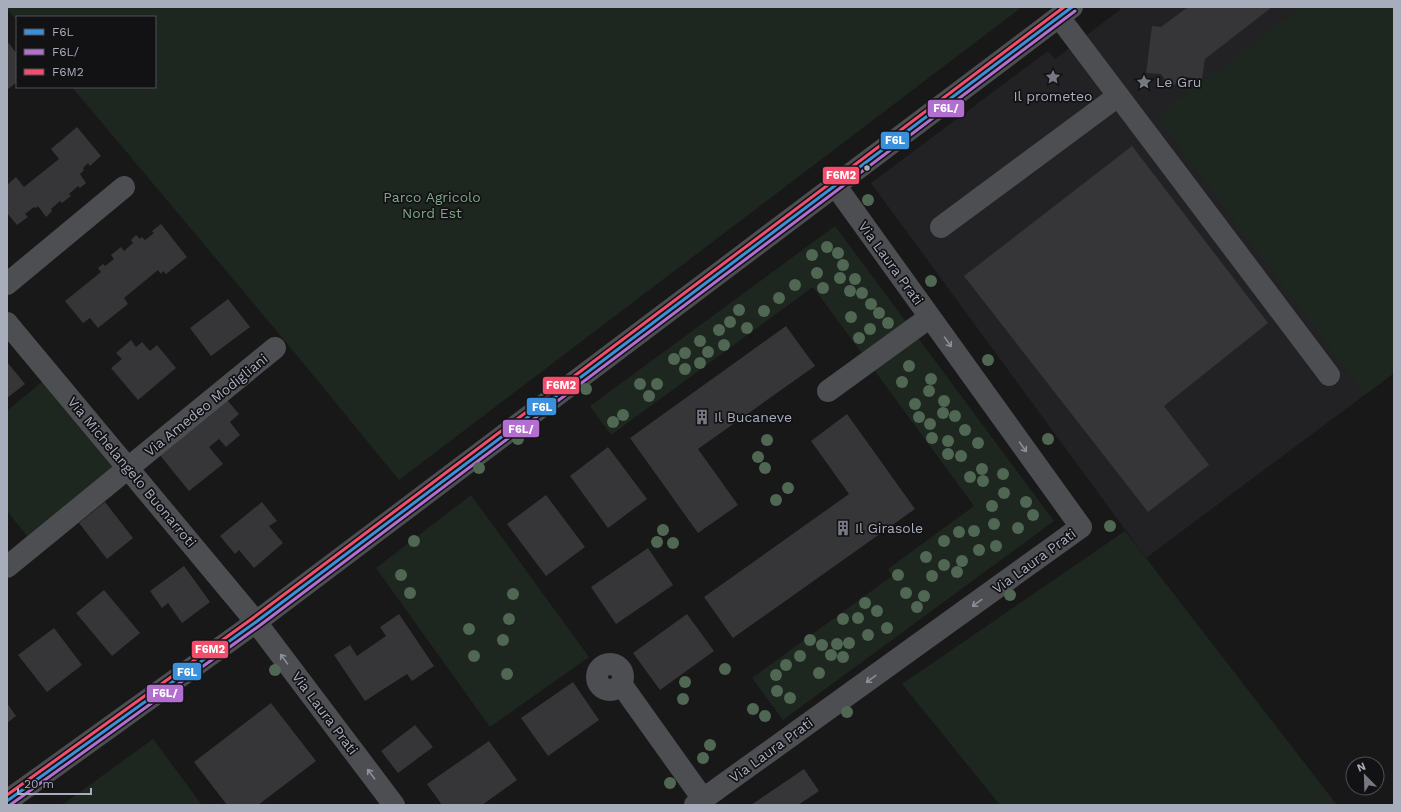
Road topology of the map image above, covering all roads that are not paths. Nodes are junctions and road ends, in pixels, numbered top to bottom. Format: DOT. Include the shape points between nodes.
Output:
graph roads {
  1 [pos="1065,12"];
  2 [pos="1118,96"];
  3 [pos="835,185"];
  4 [pos="124,187"];
  5 [pos="941,227"];
  6 [pos="7,284"];
  7 [pos="930,317"];
  8 [pos="7,322"];
  9 [pos="275,348"];
  10 [pos="1329,375"];
  11 [pos="828,391"];
  12 [pos="129,468"];
  13 [pos="7,567"];
  14 [pos="256,622"];
  15 [pos="621,684"];
  16 [pos="7,801"];
  17 [pos="699,802"];
  18 [pos="394,805"];
  1 -- 2 [label="street"];
  1 -- 3 [label="street"];
  2 -- 5 [label="street"];
  2 -- 10 [label="street"];
  3 -- 7 [label="street, Via Laura Prati"];
  3 -- 14 [label="street"];
  4 -- 6 [label="street"];
  7 -- 11 [label="street"];
  7 -- 17 [label="street, Via Laura Prati, one-way" via="1081,527"];
  8 -- 12 [label="street, Via Michelangelo Buonarroti"];
  9 -- 12 [label="street, Via Amedeo Modigliani"];
  12 -- 13 [label="street, Via Amedeo Modigliani"];
  12 -- 14 [label="street, Via Michelangelo Buonarroti"];
  14 -- 16 [label="street"];
  18 -- 14 [label="street, Via Laura Prati, one-way"];
  15 -- 17 [label="street, Via Laura Prati"];
}
